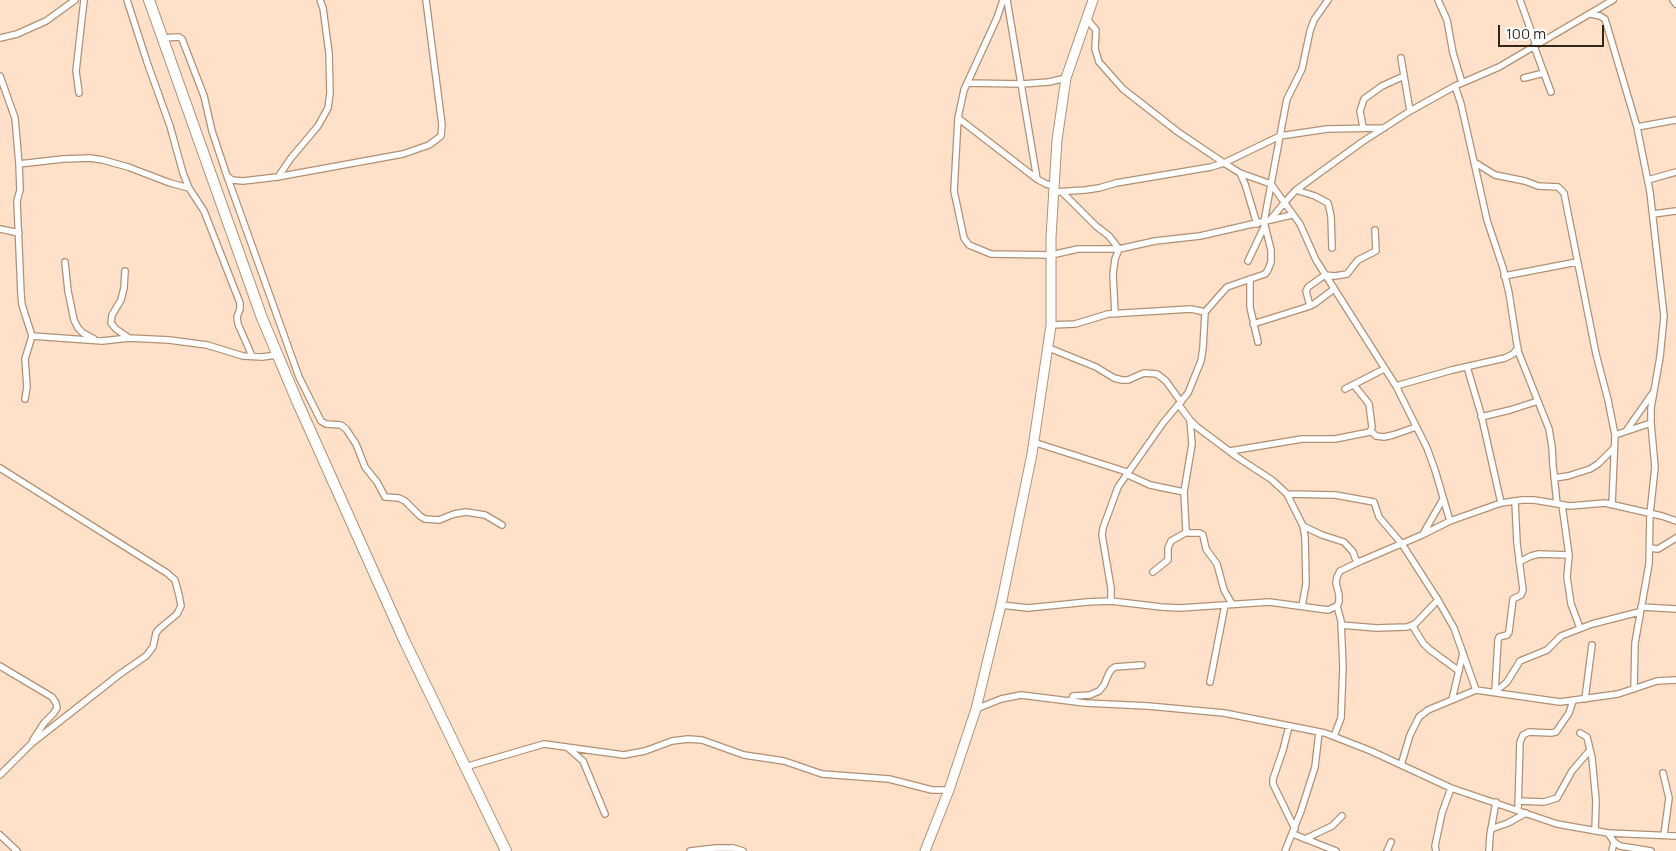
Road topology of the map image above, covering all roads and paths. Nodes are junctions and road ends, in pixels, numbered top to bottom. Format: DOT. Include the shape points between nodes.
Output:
graph roads {
  1 [pos="75,0"];
  2 [pos="84,0"];
  3 [pos="127,0"];
  4 [pos="149,0"];
  5 [pos="320,0"];
  6 [pos="426,0"];
  7 [pos="1003,0"];
  8 [pos="1007,0"];
  9 [pos="1093,0"];
  10 [pos="1328,0"];
  11 [pos="1438,0"];
  12 [pos="1520,0"];
  13 [pos="1613,0"];
  14 [pos="1673,0"];
  15 [pos="1676,4"];
  16 [pos="1591,14"];
  17 [pos="1087,19"];
  18 [pos="0,38"];
  19 [pos="162,38"];
  20 [pos="1535,45"];
  21 [pos="1401,58"];
  22 [pos="1544,73"];
  23 [pos="0,76"];
  24 [pos="1404,76"];
  25 [pos="1066,78"];
  26 [pos="1524,78"];
  27 [pos="968,83"];
  28 [pos="1462,83"];
  29 [pos="1022,84"];
  30 [pos="1455,86"];
  31 [pos="1550,92"];
  32 [pos="79,93"];
  33 [pos="1410,112"];
  34 [pos="958,118"];
  35 [pos="1676,120"];
  36 [pos="1637,126"];
  37 [pos="1363,127"];
  38 [pos="1384,128"];
  39 [pos="1280,136"];
  40 [pos="1474,162"];
  41 [pos="1224,163"];
  42 [pos="19,164"];
  43 [pos="1676,172"];
  44 [pos="1240,173"];
  45 [pos="227,176"];
  46 [pos="278,177"];
  47 [pos="1037,179"];
  48 [pos="1648,180"];
  49 [pos="1271,184"];
  50 [pos="189,188"];
  51 [pos="1057,190"];
  52 [pos="1296,190"];
  53 [pos="1285,202"];
  54 [pos="1676,212"];
  55 [pos="1292,214"];
  56 [pos="1653,214"];
  57 [pos="1264,223"];
  58 [pos="0,229"];
  59 [pos="1375,230"];
  60 [pos="18,233"];
  61 [pos="1332,248"];
  62 [pos="1119,249"];
  63 [pos="1051,255"];
  64 [pos="1248,260"];
  65 [pos="65,262"];
  66 [pos="1577,262"];
  67 [pos="125,270"];
  68 [pos="1325,275"];
  69 [pos="1504,276"];
  70 [pos="1250,279"];
  71 [pos="1334,289"];
  72 [pos="1310,306"];
  73 [pos="1205,312"];
  74 [pos="1115,314"];
  75 [pos="1253,324"];
  76 [pos="1051,325"];
  77 [pos="32,336"];
  78 [pos="129,338"];
  79 [pos="96,340"];
  80 [pos="1258,342"];
  81 [pos="1049,348"];
  82 [pos="1518,348"];
  83 [pos="277,354"];
  84 [pos="252,356"];
  85 [pos="1466,366"];
  86 [pos="1384,369"];
  87 [pos="1354,384"];
  88 [pos="1396,386"];
  89 [pos="1345,389"];
  90 [pos="1653,392"];
  91 [pos="25,398"];
  92 [pos="1538,401"];
  93 [pos="1180,403"];
  94 [pos="1482,417"];
  95 [pos="1190,420"];
  96 [pos="1651,422"];
  97 [pos="1416,427"];
  98 [pos="1371,431"];
  99 [pos="1626,431"];
  100 [pos="1615,435"];
  101 [pos="1033,442"];
  102 [pos="1614,448"];
  103 [pos="1230,451"];
  104 [pos="0,468"];
  105 [pos="1127,473"];
  106 [pos="1554,478"];
  107 [pos="1184,492"];
  108 [pos="1287,494"];
  109 [pos="1443,499"];
  110 [pos="1515,501"];
  111 [pos="1501,503"];
  112 [pos="1559,504"];
  113 [pos="1612,505"];
  114 [pos="1650,514"];
  115 [pos="1450,521"];
  116 [pos="1676,521"];
  117 [pos="502,525"];
  118 [pos="1303,526"];
  119 [pos="1186,532"];
  120 [pos="1422,535"];
  121 [pos="1676,538"];
  122 [pos="1402,544"];
  123 [pos="1650,548"];
  124 [pos="1569,556"];
  125 [pos="1519,562"];
  126 [pos="1357,563"];
  127 [pos="1152,572"];
  128 [pos="1438,600"];
  129 [pos="1111,601"];
  130 [pos="1232,604"];
  131 [pos="1225,605"];
  132 [pos="1001,606"];
  133 [pos="1302,606"];
  134 [pos="1337,606"];
  135 [pos="1640,610"];
  136 [pos="1676,610"];
  137 [pos="1341,625"];
  138 [pos="1412,625"];
  139 [pos="1580,628"];
  140 [pos="1592,645"];
  141 [pos="1463,653"];
  142 [pos="1142,665"];
  143 [pos="0,666"];
  144 [pos="1459,671"];
  145 [pos="1676,680"];
  146 [pos="1210,682"];
  147 [pos="1634,689"];
  148 [pos="1476,690"];
  149 [pos="1496,692"];
  150 [pos="1585,699"];
  151 [pos="1452,700"];
  152 [pos="1572,700"];
  153 [pos="1071,701"];
  154 [pos="976,709"];
  155 [pos="1289,726"];
  156 [pos="1319,732"];
  157 [pos="1580,732"];
  158 [pos="1334,736"];
  159 [pos="32,743"];
  160 [pos="566,746"];
  161 [pos="1590,750"];
  162 [pos="1401,765"];
  163 [pos="465,767"];
  164 [pos="1663,773"];
  165 [pos="0,775"];
  166 [pos="1451,788"];
  167 [pos="949,790"];
  168 [pos="1496,802"];
  169 [pos="1518,802"];
  170 [pos="1518,810"];
  171 [pos="1526,813"];
  172 [pos="606,814"];
  173 [pos="1342,816"];
  174 [pos="1491,829"];
  175 [pos="1294,831"];
  176 [pos="1596,831"];
  177 [pos="1608,833"];
  178 [pos="0,835"];
  179 [pos="1664,835"];
  180 [pos="1676,836"];
  181 [pos="1305,839"];
  182 [pos="1391,842"];
  183 [pos="1614,842"];
  184 [pos="18,851"];
  185 [pos="506,851"];
  186 [pos="690,851"];
  187 [pos="743,851"];
  188 [pos="925,851"];
  189 [pos="1285,851"];
  190 [pos="1336,851"];
  191 [pos="1387,851"];
  192 [pos="1436,851"];
  193 [pos="1489,851"];
  194 [pos="1612,851"];
  195 [pos="1651,851"];
  1 -- 18 [label="street" via="31,28"];
  2 -- 32 [label="street" via="76,71"];
  3 -- 50 [label="street"];
  4 -- 19 [label="highway"];
  5 -- 46 [label="street" via="329,53 328,108"];
  6 -- 46 [label="street" via="441,136 403,154"];
  7 -- 27 [label="street"];
  8 -- 29 [label="street"];
  9 -- 17 [label="street"];
  10 -- 39 [label="street" via="1310,31 1302,69 1288,99"];
  11 -- 28 [label="street" via="1447,20"];
  12 -- 20 [label="street"];
  13 -- 16 [label="street"];
  14 -- 15 [label="street"];
  16 -- 20 [label="street"];
  16 -- 36 [label="street" via="1604,19"];
  17 -- 25 [label="street"];
  17 -- 41 [label="street" via="1096,30 1095,49 1099,62 1123,89 1165,123"];
  19 -- 45 [label="street" via="182,39 204,96"];
  19 -- 83 [label="highway"];
  20 -- 22 [label="street"];
  20 -- 28 [label="street" via="1499,67"];
  21 -- 24 [label="street"];
  22 -- 26 [label="street"];
  22 -- 31 [label="street"];
  23 -- 42 [label="street" via="15,118"];
  24 -- 33 [label="street"];
  24 -- 37 [label="street" via="1364,99 1360,111"];
  25 -- 29 [label="street"];
  25 -- 51 [label="street" via="1057,140"];
  27 -- 29 [label="street"];
  27 -- 34 [label="street"];
  28 -- 30 [label="street"];
  29 -- 47 [label="street"];
  30 -- 33 [label="street"];
  30 -- 40 [label="street"];
  33 -- 38 [label="street"];
  34 -- 47 [label="street"];
  34 -- 63 [label="street" via="954,191 968,245 991,254"];
  35 -- 36 [label="street"];
  36 -- 48 [label="street"];
  37 -- 38 [label="street"];
  37 -- 39 [label="street"];
  38 -- 52 [label="street"];
  39 -- 41 [label="street"];
  39 -- 49 [label="street"];
  40 -- 66 [label="street" via="1495,175 1561,189"];
  40 -- 69 [label="street"];
  41 -- 44 [label="street"];
  41 -- 51 [label="street" via="1099,188"];
  42 -- 50 [label="street" via="90,158"];
  42 -- 60 [label="street"];
  43 -- 48 [label="street"];
  44 -- 49 [label="street"];
  44 -- 57 [label="street"];
  45 -- 46 [label="street" via="243,181"];
  45 -- 117 [label="street" via="299,377 321,421 346,429 385,497 405,501 426,519 440,520 466,512 485,515"];
  47 -- 51 [label="street"];
  48 -- 56 [label="street"];
  49 -- 53 [label="street"];
  49 -- 57 [label="street"];
  50 -- 84 [label="street" via="204,211 233,286 240,309 238,324"];
  51 -- 62 [label="street" via="1109,236"];
  51 -- 63 [label="street"];
  52 -- 53 [label="street"];
  52 -- 61 [label="street" via="1328,204"];
  53 -- 55 [label="street"];
  53 -- 57 [label="street"];
  54 -- 56 [label="street"];
  55 -- 57 [label="street"];
  55 -- 68 [label="street"];
  56 -- 90 [label="street" via="1664,316"];
  57 -- 62 [label="street"];
  57 -- 64 [label="street"];
  57 -- 70 [label="street" via="1271,262 1265,274"];
  58 -- 60 [label="street"];
  59 -- 68 [label="street" via="1376,248 1373,253 1358,260 1347,274"];
  60 -- 77 [label="street" via="20,294"];
  62 -- 63 [label="street" via="1078,250"];
  62 -- 74 [label="street" via="1113,274"];
  63 -- 76 [label="street"];
  65 -- 79 [label="street" via="74,320 83,334"];
  66 -- 69 [label="street"];
  66 -- 100 [label="street"];
  67 -- 78 [label="street" via="123,293 111,323"];
  68 -- 71 [label="street"];
  68 -- 72 [label="street" via="1307,289"];
  69 -- 82 [label="street"];
  70 -- 73 [label="street" via="1227,287"];
  70 -- 75 [label="street"];
  71 -- 72 [label="street"];
  71 -- 86 [label="street"];
  72 -- 75 [label="street"];
  73 -- 74 [label="street" via="1191,309"];
  73 -- 93 [label="street" via="1201,361 1188,394"];
  74 -- 76 [label="street" via="1100,315 1075,324"];
  75 -- 80 [label="street"];
  76 -- 81 [label="street"];
  77 -- 79 [label="street"];
  77 -- 91 [label="street" via="25,359 28,386"];
  78 -- 79 [label="street"];
  78 -- 84 [label="street" via="195,342"];
  81 -- 93 [label="street" via="1122,380 1144,373 1157,374 1166,380"];
  81 -- 101 [label="street"];
  82 -- 85 [label="street" via="1510,356"];
  82 -- 92 [label="street"];
  83 -- 84 [label="street"];
  83 -- 163 [label="highway" via="356,534"];
  85 -- 88 [label="street"];
  85 -- 94 [label="street"];
  86 -- 87 [label="street"];
  86 -- 88 [label="street"];
  87 -- 89 [label="street"];
  87 -- 98 [label="street" via="1369,404"];
  88 -- 97 [label="street"];
  90 -- 96 [label="street"];
  90 -- 99 [label="street"];
  92 -- 94 [label="street"];
  92 -- 106 [label="street" via="1551,439"];
  93 -- 95 [label="street"];
  93 -- 105 [label="street"];
  94 -- 111 [label="street"];
  95 -- 103 [label="street"];
  95 -- 107 [label="street" via="1192,444"];
  96 -- 99 [label="street"];
  96 -- 114 [label="street" via="1655,467"];
  97 -- 98 [label="street" via="1387,436 1376,436"];
  97 -- 109 [label="street" via="1436,470"];
  98 -- 103 [label="street" via="1335,439 1302,439"];
  99 -- 100 [label="street"];
  100 -- 102 [label="street"];
  101 -- 105 [label="street"];
  101 -- 132 [label="street"];
  102 -- 106 [label="street" via="1598,464"];
  102 -- 113 [label="street"];
  103 -- 108 [label="street"];
  104 -- 159 [label="street" via="167,573 175,580 180,603 179,612 156,633 153,647 146,656"];
  105 -- 107 [label="street" via="1150,485"];
  105 -- 129 [label="street" via="1118,487 1102,532"];
  106 -- 112 [label="street"];
  107 -- 119 [label="street"];
  108 -- 118 [label="street"];
  108 -- 122 [label="street" via="1335,495 1373,502 1379,517"];
  109 -- 115 [label="street"];
  109 -- 120 [label="street"];
  110 -- 111 [label="street"];
  110 -- 112 [label="street"];
  110 -- 125 [label="street"];
  111 -- 115 [label="street"];
  112 -- 113 [label="street"];
  112 -- 124 [label="street"];
  113 -- 114 [label="street"];
  114 -- 116 [label="street"];
  114 -- 123 [label="street"];
  115 -- 120 [label="street"];
  118 -- 126 [label="street" via="1344,542"];
  118 -- 133 [label="street" via="1306,584"];
  119 -- 127 [label="street" via="1170,541 1168,560"];
  119 -- 130 [label="street" via="1203,535 1206,549 1217,564 1222,587"];
  120 -- 122 [label="street"];
  121 -- 123 [label="street" via="1658,549"];
  122 -- 126 [label="street"];
  122 -- 128 [label="street"];
  123 -- 135 [label="street"];
  124 -- 125 [label="street" via="1539,554"];
  124 -- 139 [label="street" via="1566,577"];
  125 -- 149 [label="street" via="1523,590 1512,599 1509,632 1498,640"];
  126 -- 134 [label="street" via="1338,573"];
  128 -- 138 [label="street"];
  128 -- 141 [label="street" via="1454,628"];
  129 -- 131 [label="street" via="1161,607"];
  129 -- 132 [label="street" via="1028,608"];
  130 -- 131 [label="street"];
  130 -- 133 [label="street" via="1269,602"];
  131 -- 146 [label="street"];
  132 -- 154 [label="street"];
  133 -- 134 [label="street" via="1328,610"];
  134 -- 137 [label="street"];
  135 -- 136 [label="street"];
  135 -- 139 [label="street"];
  135 -- 147 [label="street" via="1634,643"];
  137 -- 138 [label="street" via="1376,628"];
  137 -- 158 [label="street" via="1344,667 1341,718"];
  138 -- 144 [label="street" via="1429,649"];
  139 -- 149 [label="street" via="1561,636 1547,650 1523,659"];
  140 -- 150 [label="street"];
  141 -- 144 [label="street"];
  141 -- 148 [label="street"];
  142 -- 153 [label="street" via="1115,667 1099,691 1073,696"];
  143 -- 159 [label="street" via="52,697 56,703 57,708"];
  144 -- 151 [label="street"];
  145 -- 147 [label="street" via="1657,681"];
  147 -- 150 [label="street"];
  148 -- 149 [label="street"];
  148 -- 151 [label="street"];
  149 -- 152 [label="street" via="1547,701"];
  150 -- 152 [label="street"];
  151 -- 162 [label="street" via="1420,717 1410,735"];
  152 -- 169 [label="street" via="1569,712 1556,732 1523,735"];
  153 -- 154 [label="street" via="1021,695 1001,698"];
  153 -- 155 [label="street" via="1197,710"];
  154 -- 167 [label="street"];
  155 -- 156 [label="street"];
  155 -- 175 [label="street" via="1273,784"];
  156 -- 158 [label="street"];
  156 -- 175 [label="street" via="1315,767"];
  157 -- 161 [label="street" via="1587,737"];
  158 -- 162 [label="street"];
  159 -- 165 [label="street"];
  160 -- 163 [label="street" via="544,744"];
  160 -- 167 [label="street" via="624,755 678,739 702,740 741,755 784,761 822,774 889,779 932,790"];
  160 -- 172 [label="street" via="583,761"];
  161 -- 169 [label="street" via="1572,771 1557,798 1544,802"];
  161 -- 176 [label="street"];
  162 -- 166 [label="street"];
  163 -- 185 [label="highway"];
  164 -- 179 [label="street" via="1669,798"];
  166 -- 168 [label="street"];
  166 -- 192 [label="street" via="1442,813"];
  167 -- 188 [label="street"];
  168 -- 170 [label="street"];
  168 -- 174 [label="street"];
  169 -- 170 [label="street"];
  170 -- 171 [label="street"];
  171 -- 174 [label="street"];
  171 -- 176 [label="street" via="1557,824"];
  173 -- 181 [label="street" via="1332,826"];
  174 -- 193 [label="street"];
  175 -- 181 [label="street"];
  175 -- 189 [label="street"];
  176 -- 177 [label="street"];
  177 -- 179 [label="street"];
  177 -- 183 [label="street"];
  178 -- 184 [label="street"];
  179 -- 180 [label="street"];
  181 -- 190 [label="street"];
  182 -- 191 [label="street"];
  183 -- 194 [label="street"];
  183 -- 195 [label="street"];
  186 -- 187 [label="street" via="716,848"];
}
